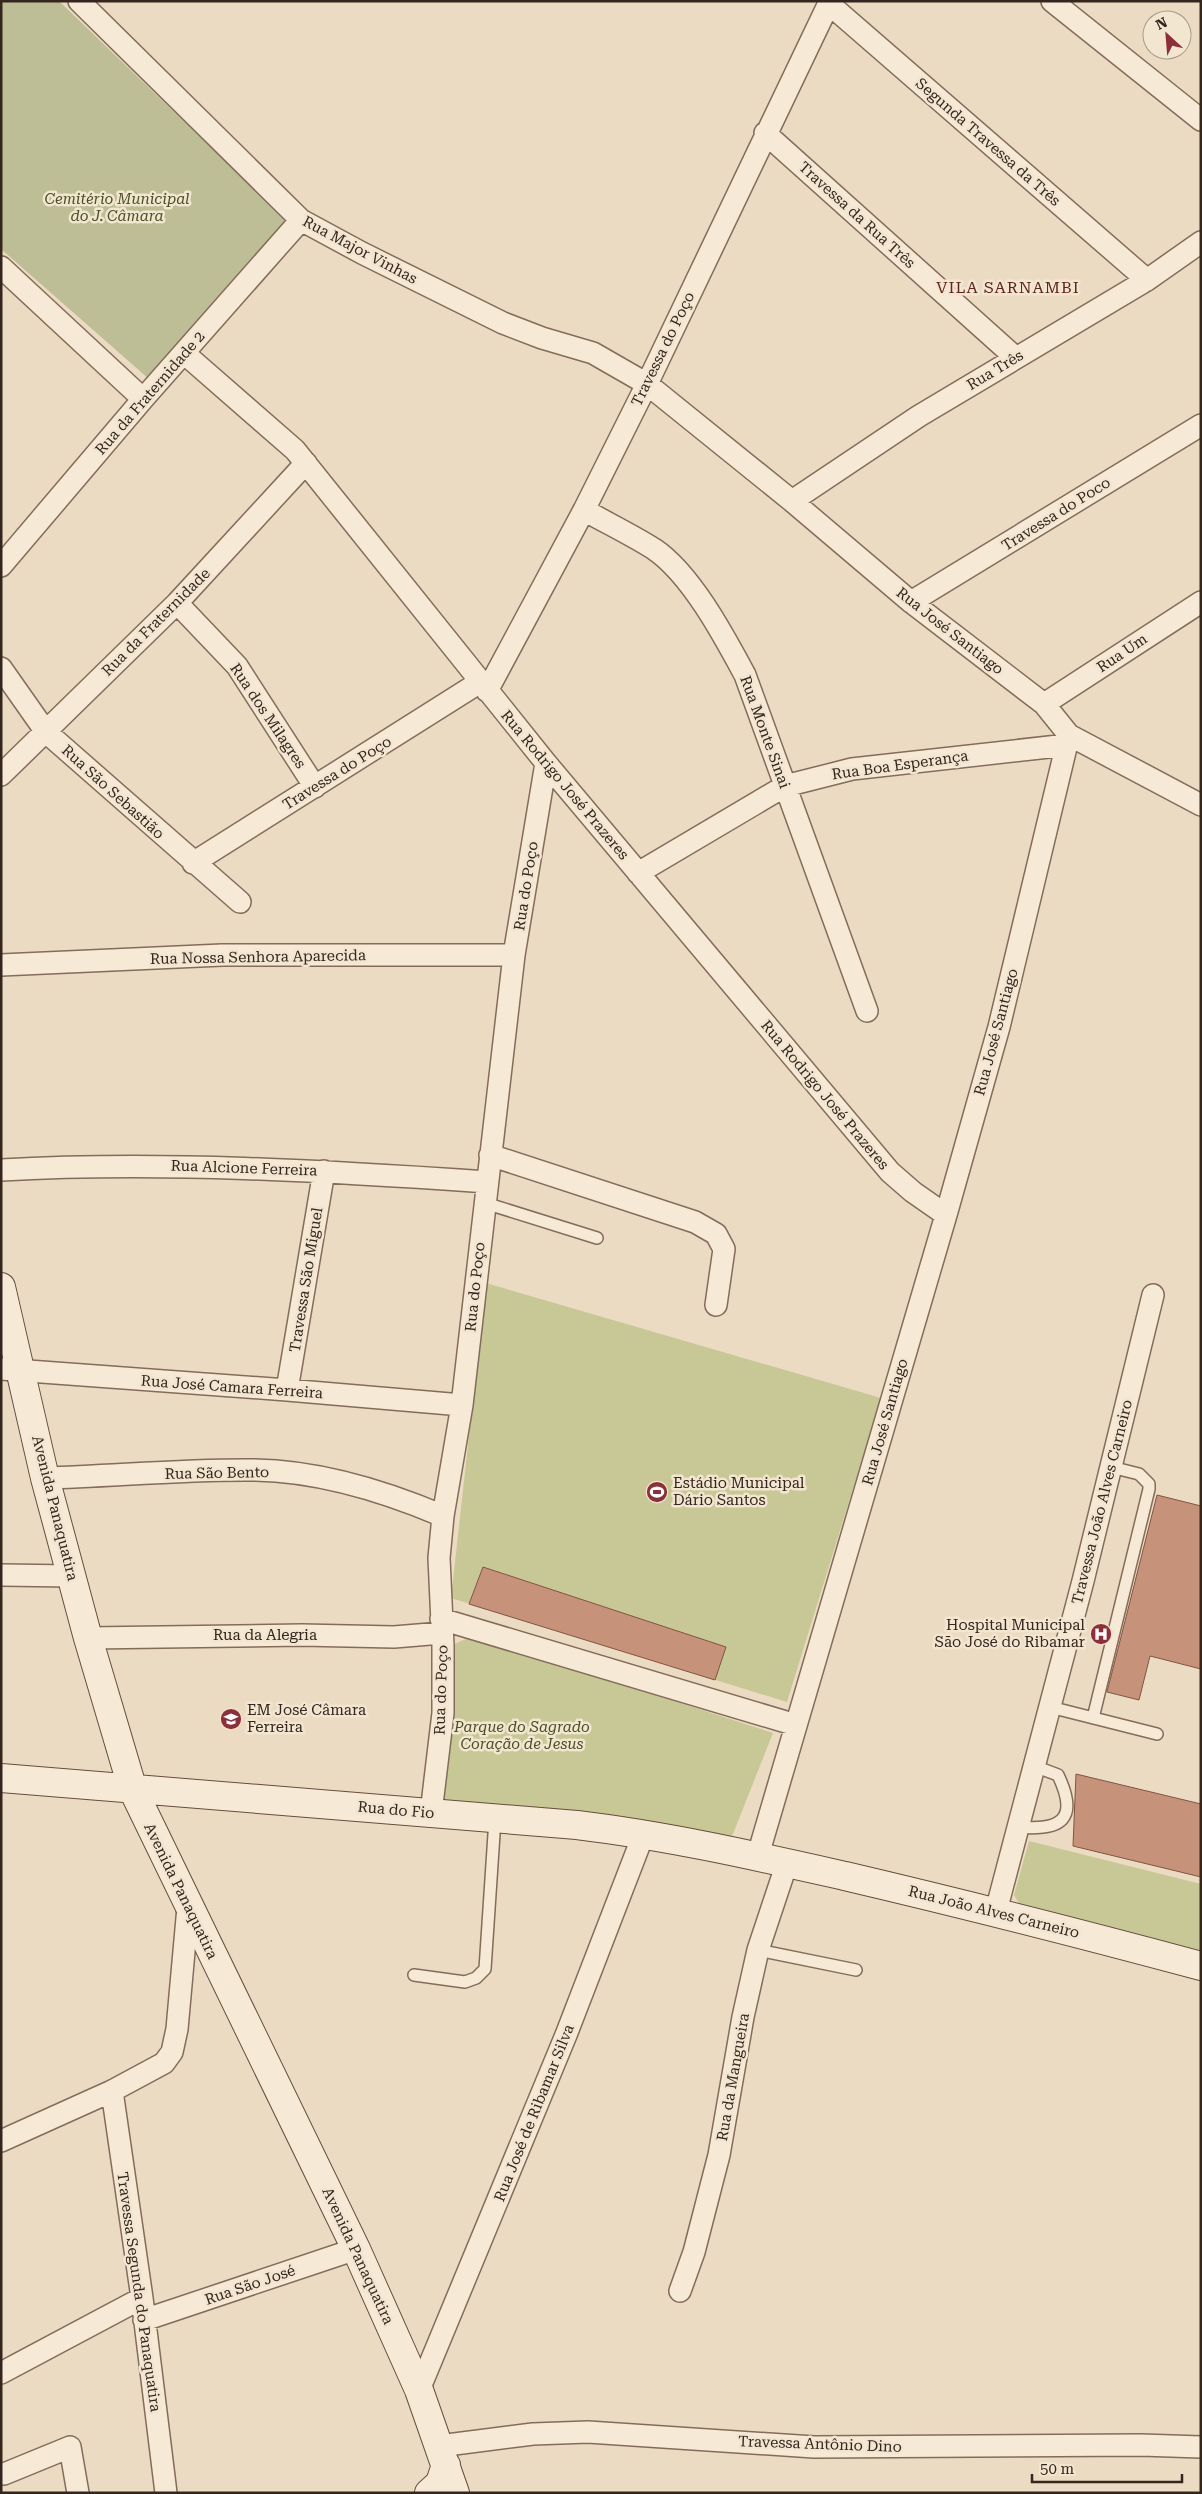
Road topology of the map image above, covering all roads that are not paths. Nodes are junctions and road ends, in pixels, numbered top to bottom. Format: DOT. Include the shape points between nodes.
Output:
graph roads {
  1 [pos="79,1"];
  2 [pos="1052,1"];
  3 [pos="829,2"];
  4 [pos="1201,120"];
  5 [pos="765,133"];
  6 [pos="300,220"];
  7 [pos="1201,242"];
  8 [pos="1,267"];
  9 [pos="1147,280"];
  10 [pos="185,354"];
  11 [pos="1016,358"];
  12 [pos="647,384"];
  13 [pos="143,399"];
  14 [pos="1201,425"];
  15 [pos="306,463"];
  16 [pos="792,501"];
  17 [pos="584,510"];
  18 [pos="1,566"];
  19 [pos="911,602"];
  20 [pos="1201,602"];
  21 [pos="177,603"];
  22 [pos="1,668"];
  23 [pos="483,686"];
  24 [pos="1044,704"];
  25 [pos="46,732"];
  26 [pos="1068,740"];
  27 [pos="546,763"];
  28 [pos="1,775"];
  29 [pos="785,786"];
  30 [pos="315,787"];
  31 [pos="1201,805"];
  32 [pos="193,863"];
  33 [pos="638,873"];
  34 [pos="240,902"];
  35 [pos="514,956"];
  36 [pos="1,965"];
  37 [pos="867,1011"];
  38 [pos="490,1156"];
  39 [pos="1,1170"];
  40 [pos="324,1171"];
  41 [pos="486,1192"];
  42 [pos="946,1215"];
  43 [pos="597,1238"];
  44 [pos="1,1287"];
  45 [pos="1153,1296"];
  46 [pos="716,1305"];
  47 [pos="12,1371"];
  48 [pos="287,1390"];
  49 [pos="462,1405"];
  50 [pos="1111,1467"];
  51 [pos="45,1478"];
  52 [pos="443,1516"];
  53 [pos="1,1574"];
  54 [pos="72,1576"];
  55 [pos="442,1626"];
  56 [pos="88,1638"];
  57 [pos="1050,1707"];
  58 [pos="1093,1718"];
  59 [pos="796,1725"];
  60 [pos="1157,1734"];
  61 [pos="1034,1766"];
  62 [pos="1,1778"];
  63 [pos="133,1790"];
  64 [pos="431,1813"];
  65 [pos="495,1818"];
  66 [pos="1018,1827"];
  67 [pos="644,1833"];
  68 [pos="758,1855"];
  69 [pos="787,1863"];
  70 [pos="188,1907"];
  71 [pos="996,1911"];
  72 [pos="758,1950"];
  73 [pos="1201,1966"];
  74 [pos="856,1970"];
  75 [pos="414,1975"];
  76 [pos="112,2091"];
  77 [pos="1,2141"];
  78 [pos="356,2249"];
  79 [pos="680,2291"];
  80 [pos="142,2298"];
  81 [pos="144,2320"];
  82 [pos="1,2373"];
  83 [pos="420,2390"];
  84 [pos="1201,2447"];
  85 [pos="443,2456"];
  86 [pos="4,2480"];
  87 [pos="78,2493"];
  88 [pos="166,2493"];
  89 [pos="429,2493"];
  90 [pos="455,2493"];
  1 -- 6 [label="street, Rua Major Vinhas"];
  2 -- 4 [label="street"];
  3 -- 5 [label="street, Travessa do Poço"];
  3 -- 9 [label="street, Segunda Travessa da Três"];
  5 -- 11 [label="street, Travessa da Rua Três"];
  5 -- 12 [label="street, Travessa do Poço"];
  6 -- 10 [label="street, Rua da Fraternidade 2"];
  6 -- 12 [label="street, Rua Major Vinhas" via="485,314 542,338 594,353"];
  7 -- 9 [label="street, Rua Três"];
  8 -- 13 [label="street"];
  9 -- 11 [label="street, Rua Três"];
  10 -- 13 [label="street, Rua da Fraternidade 2"];
  10 -- 15 [label="street, Rua Rodrigo José Prazeres" via="264,420"];
  11 -- 16 [label="street, Rua Três" via="919,416"];
  12 -- 16 [label="street, Rua José Santiago"];
  12 -- 17 [label="street, Travessa do Poço"];
  13 -- 18 [label="street, Rua da Fraternidade 2"];
  14 -- 19 [label="street, Travessa do Poco"];
  15 -- 21 [label="street, Rua da Fraternidade"];
  15 -- 23 [label="street, Rua Rodrigo José Prazeres"];
  16 -- 19 [label="street, Rua José Santiago"];
  17 -- 23 [label="street, Travessa do Poço"];
  17 -- 29 [label="street, Rua Monte Sinai" via="655,550 694,590 745,675"];
  19 -- 24 [label="street, Rua José Santiago"];
  20 -- 24 [label="street, Rua Um"];
  21 -- 25 [label="street, Rua da Fraternidade"];
  21 -- 30 [label="street, Rua dos Milagres" via="237,666"];
  22 -- 25 [label="street, Rua São Sebastião"];
  23 -- 27 [label="street, Rua Rodrigo José Prazeres"];
  23 -- 30 [label="street, Travessa do Poço"];
  24 -- 26 [label="street, Rua José Santiago"];
  25 -- 28 [label="street, Rua da Fraternidade"];
  25 -- 32 [label="street, Rua São Sebastião"];
  26 -- 29 [label="street, Rua Boa Esperança" via="852,769"];
  26 -- 31 [label="street"];
  26 -- 42 [label="street, Rua José Santiago" via="999,1027"];
  27 -- 33 [label="street, Rua Rodrigo José Prazeres"];
  27 -- 35 [label="street, Rua do Poço"];
  29 -- 33 [label="street, Rua Boa Esperança"];
  29 -- 37 [label="street, Rua Monte Sinai"];
  30 -- 32 [label="street, Travessa do Poço"];
  32 -- 34 [label="street, Rua São Sebastião"];
  33 -- 42 [label="street, Rua Rodrigo José Prazeres" via="890,1172"];
  35 -- 36 [label="street, Rua Nossa Senhora Aparecida" via="222,955"];
  35 -- 38 [label="street, Rua do Poço"];
  38 -- 41 [label="street, Rua do Poço"];
  38 -- 46 [label="street" via="695,1222 716,1234 724,1249"];
  39 -- 40 [label="street, Rua Alcione Ferreira" via="167,1166"];
  40 -- 41 [label="street, Rua Alcione Ferreira"];
  40 -- 48 [label="street, Travessa São Miguel"];
  41 -- 43 [label="lane"];
  41 -- 49 [label="street, Rua do Poço"];
  42 -- 59 [label="street, Rua José Santiago"];
  44 -- 47 [label="main road, Avenida Panaquatira"];
  45 -- 50 [label="street, Travessa João Alves Carneiro"];
  47 -- 48 [label="street, Rua José Camara Ferreira"];
  47 -- 51 [label="main road, Avenida Panaquatira"];
  48 -- 49 [label="street, Rua José Camara Ferreira"];
  49 -- 52 [label="street, Rua do Poço"];
  50 -- 57 [label="street, Travessa João Alves Carneiro"];
  50 -- 58 [label="lane" via="1139,1474 1149,1484 1149,1489"];
  51 -- 52 [label="street, Rua São Bento" via="265,1471 364,1487"];
  51 -- 54 [label="main road, Avenida Panaquatira"];
  52 -- 55 [label="street, Rua do Poço" via="439,1558"];
  53 -- 54 [label="street"];
  54 -- 56 [label="main road, Avenida Panaquatira"];
  55 -- 56 [label="street, Rua da Alegria" via="394,1637"];
  55 -- 59 [label="street"];
  55 -- 64 [label="street, Rua do Poço" via="443,1714"];
  56 -- 63 [label="main road, Avenida Panaquatira"];
  57 -- 58 [label="lane"];
  57 -- 61 [label="street, Travessa João Alves Carneiro"];
  58 -- 60 [label="lane"];
  59 -- 68 [label="street, Rua José Santiago"];
  61 -- 66 [label="street, Travessa João Alves Carneiro"];
  61 -- 66 [label="lane" via="1058,1775 1069,1804 1066,1813 1051,1827"];
  62 -- 63 [label="main road, Rua do Fio"];
  63 -- 64 [label="main road, Rua do Fio"];
  63 -- 70 [label="main road, Avenida Panaquatira"];
  64 -- 65 [label="main road, Rua do Fio"];
  65 -- 67 [label="main road, Rua do Fio"];
  65 -- 75 [label="lane" via="485,1969 476,1978 465,1982"];
  66 -- 71 [label="street, Travessa João Alves Carneiro"];
  67 -- 68 [label="main road, Rua do Fio"];
  67 -- 83 [label="street, Rua José de Ribamar Silva" via="566,2035"];
  68 -- 69 [label="main road, Rua do Fio"];
  69 -- 71 [label="main road, Rua João Alves Carneiro"];
  69 -- 72 [label="street, Rua da Mangueira"];
  70 -- 76 [label="street" via="172,2052 164,2064"];
  70 -- 78 [label="main road, Avenida Panaquatira"];
  71 -- 73 [label="main road, Rua João Alves Carneiro"];
  72 -- 74 [label="lane"];
  72 -- 79 [label="street, Rua da Mangueira" via="719,2155 694,2252"];
  76 -- 77 [label="street"];
  76 -- 80 [label="street, Travessa Segunda do Panaquatira"];
  78 -- 81 [label="street, Rua São José"];
  78 -- 83 [label="main road, Avenida Panaquatira"];
  80 -- 81 [label="street, Travessa Segunda do Panaquatira"];
  80 -- 82 [label="street"];
  81 -- 88 [label="street, Travessa Segunda do Panaquatira"];
  83 -- 85 [label="main road, Avenida Panaquatira"];
  84 -- 85 [label="street, Travessa Antônio Dino" via="814,2447 588,2432 533,2434"];
  85 -- 89 [label="main road" via="440,2483"];
  85 -- 90 [label="main road, Avenida Panaquatira"];
  86 -- 87 [label="street" via="70,2446"];
}
